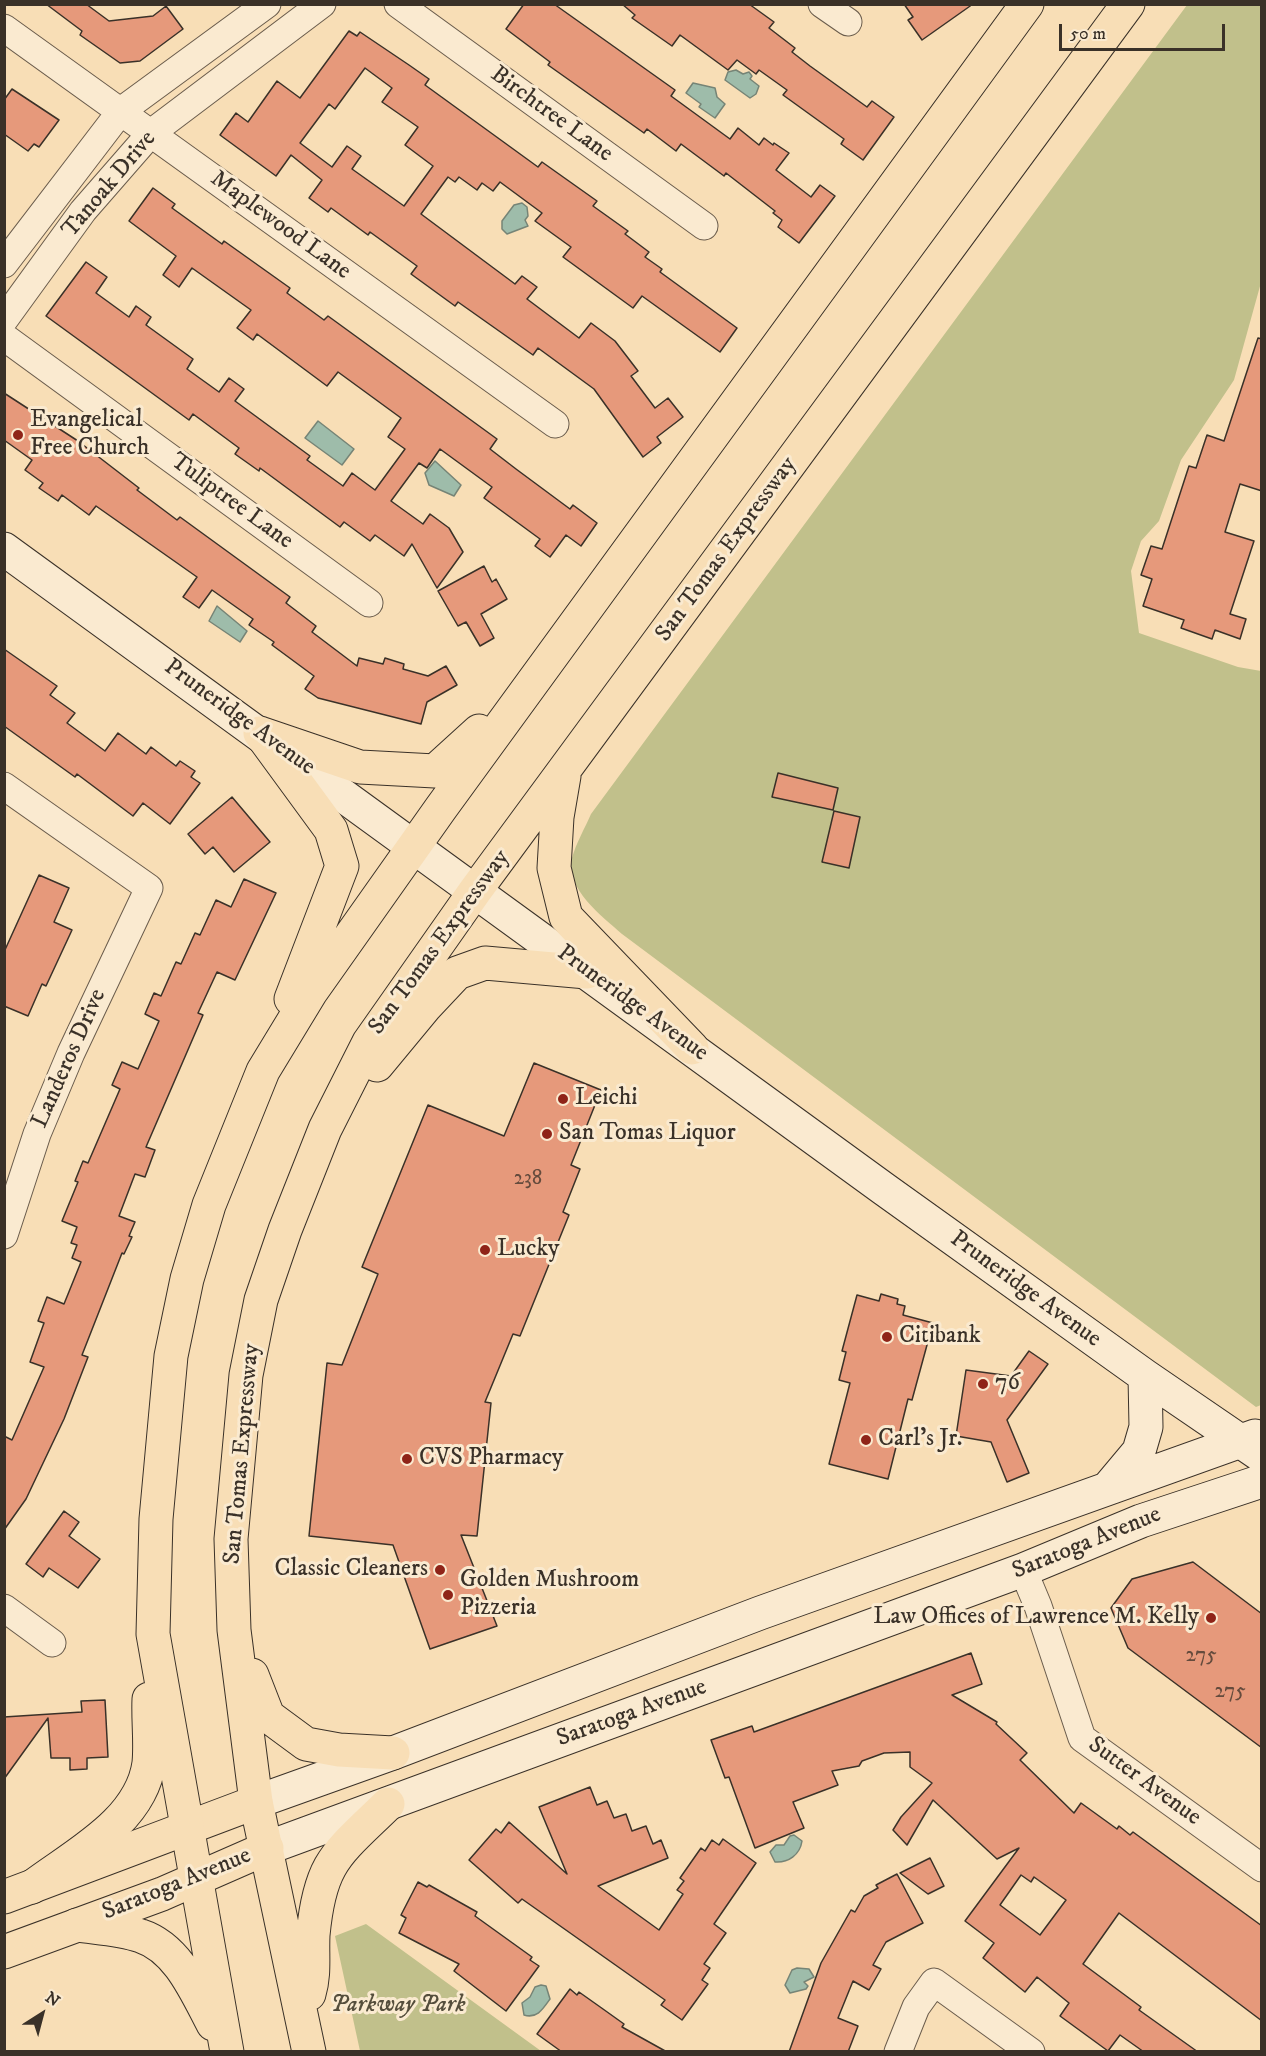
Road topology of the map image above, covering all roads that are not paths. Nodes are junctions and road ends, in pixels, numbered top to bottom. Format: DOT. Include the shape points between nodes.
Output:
graph roads {
  1 [pos="267,4"];
  2 [pos="322,4"];
  3 [pos="398,4"];
  4 [pos="822,4"];
  5 [pos="1027,4"];
  6 [pos="1128,4"];
  7 [pos="848,22"];
  8 [pos="4,27"];
  9 [pos="121,111"];
  10 [pos="151,133"];
  11 [pos="704,226"];
  12 [pos="4,264"];
  13 [pos="4,320"];
  14 [pos="4,337"];
  15 [pos="555,424"];
  16 [pos="4,549"];
  17 [pos="369,603"];
  18 [pos="536,679"];
  19 [pos="260,733"];
  20 [pos="565,772"];
  21 [pos="4,786"];
  22 [pos="414,846"];
  23 [pos="476,891"];
  24 [pos="587,972"];
  25 [pos="692,1048"];
  26 [pos="263,1071"];
  27 [pos="325,1129"];
  28 [pos="5,1227"];
  29 [pos="1145,1376"];
  30 [pos="1254,1444"];
  31 [pos="1262,1480"];
  32 [pos="1108,1488"];
  33 [pos="1023,1570"];
  34 [pos="4,1608"];
  35 [pos="234,1630"];
  36 [pos="153,1634"];
  37 [pos="52,1643"];
  38 [pos="393,1753"];
  39 [pos="256,1802"];
  40 [pos="388,1804"];
  41 [pos="186,1828"];
  42 [pos="267,1848"];
  43 [pos="1262,1868"];
  44 [pos="196,1878"];
  45 [pos="18,1892"];
  46 [pos="77,1925"];
  47 [pos="4,1952"];
  48 [pos="303,2013"];
  49 [pos="225,2052"];
  50 [pos="309,2052"];
  51 [pos="898,2052"];
  52 [pos="1031,2052"];
  1 -- 9 [label="street, Tanoak Drive"];
  2 -- 10 [label="street, Tanoak Drive"];
  3 -- 11 [label="street, Birchtree Lane"];
  4 -- 7 [label="street"];
  5 -- 18 [label="main road"];
  6 -- 20 [label="main road, San Tomas Expressway"];
  8 -- 9 [label="street, Maplewood Lane"];
  9 -- 10 [label="street, Maplewood Lane"];
  9 -- 12 [label="street, Tanoak Drive"];
  10 -- 13 [label="street, Tanoak Drive" via="83,211"];
  10 -- 15 [label="street, Maplewood Lane"];
  14 -- 17 [label="street, Tuliptree Lane"];
  16 -- 19 [label="main road, Pruneridge Avenue"];
  18 -- 19 [label="main road" via="435,771 360,767"];
  18 -- 22 [label="main road"];
  19 -- 22 [label="main road, Pruneridge Avenue"];
  19 -- 26 [label="main road" via="331,830 342,866"];
  20 -- 23 [label="main road, San Tomas Expressway"];
  20 -- 25 [label="main road" via="554,868 566,917"];
  21 -- 28 [label="street, Landeros Drive" via="149,888 71,1053 37,1134"];
  22 -- 23 [label="main road, Pruneridge Avenue"];
  22 -- 26 [label="main road" via="311,992"];
  23 -- 24 [label="main road, Pruneridge Avenue"];
  23 -- 27 [label="main road, San Tomas Expressway" via="369,1042"];
  24 -- 25 [label="main road, Pruneridge Avenue"];
  24 -- 27 [label="main road" via="485,963 457,973"];
  25 -- 29 [label="main road, Pruneridge Avenue"];
  26 -- 36 [label="main road" via="209,1205 187,1279 171,1356 156,1519"];
  27 -- 35 [label="main road, San Tomas Expressway" via="261,1300 246,1375 231,1539"];
  29 -- 30 [label="main road, Pruneridge Avenue"];
  29 -- 32 [label="main road" via="1146,1427 1139,1451"];
  30 -- 32 [label="main road, Saratoga Avenue"];
  31 -- 33 [label="main road, Saratoga Avenue" via="1141,1521"];
  32 -- 38 [label="main road, Saratoga Avenue" via="760,1613"];
  33 -- 40 [label="main road, Saratoga Avenue"];
  33 -- 43 [label="street, Sutter Avenue" via="1082,1738"];
  34 -- 37 [label="street"];
  35 -- 38 [label="main road" via="268,1716 306,1744"];
  35 -- 39 [label="main road, San Tomas Expressway"];
  36 -- 41 [label="main road"];
  36 -- 45 [label="main road" via="149,1762 144,1783 117,1822"];
  38 -- 39 [label="main road, Saratoga Avenue"];
  39 -- 41 [label="main road, Saratoga Avenue"];
  39 -- 42 [label="main road, San Tomas Expressway"];
  40 -- 42 [label="main road, Saratoga Avenue"];
  40 -- 48 [label="main road" via="338,1854 321,1882 316,1900 313,1979"];
  41 -- 44 [label="main road"];
  41 -- 45 [label="main road, Saratoga Avenue"];
  42 -- 44 [label="main road, Saratoga Avenue"];
  42 -- 48 [label="main road, San Tomas Expressway"];
  44 -- 46 [label="main road, Saratoga Avenue"];
  44 -- 49 [label="main road"];
  46 -- 47 [label="main road, Saratoga Avenue"];
  46 -- 49 [label="main road" via="143,1937 171,1957 186,1975"];
  48 -- 50 [label="main road, San Tomas Expressway"];
  51 -- 52 [label="street" via="916,2007 934,1983"];
}
